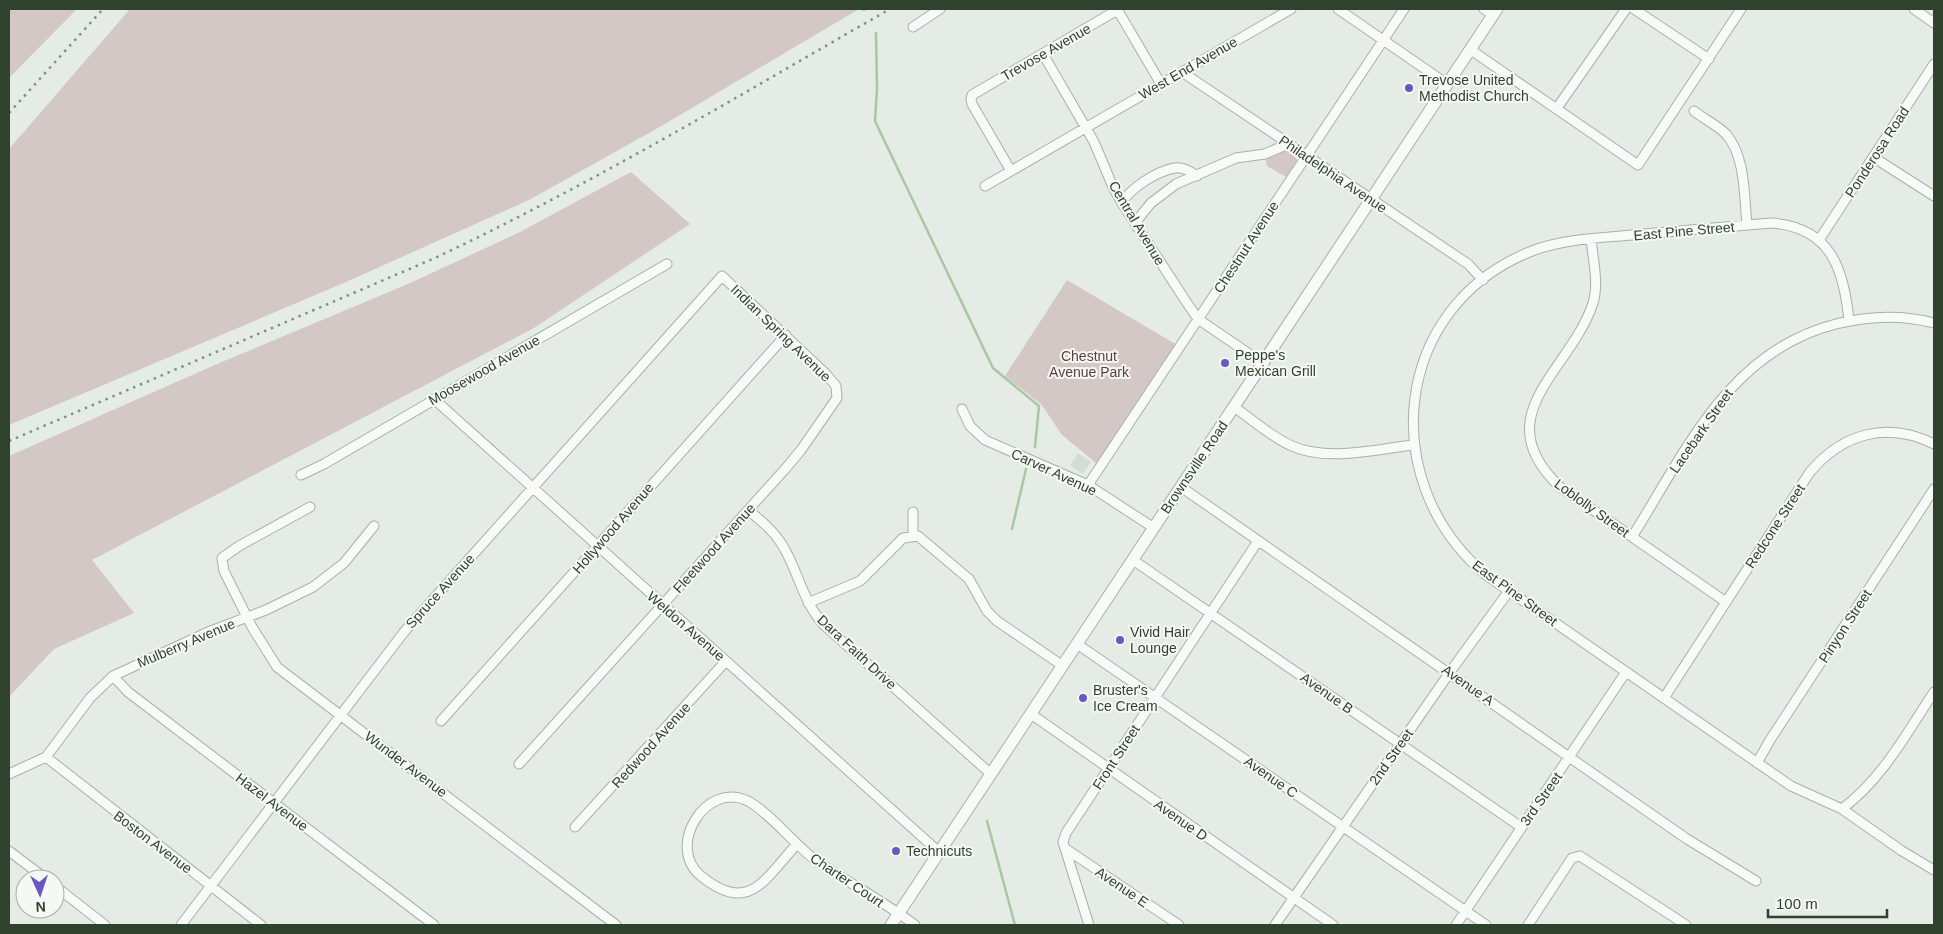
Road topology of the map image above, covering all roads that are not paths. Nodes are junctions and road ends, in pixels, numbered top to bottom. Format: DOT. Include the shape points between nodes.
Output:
graph roads {
  1 [pos="940,9"];
  2 [pos="1118,9"];
  3 [pos="1291,9"];
  4 [pos="1338,9"];
  5 [pos="1404,9"];
  6 [pos="1626,9"];
  7 [pos="1634,9"];
  8 [pos="1742,9"];
  9 [pos="1916,9"];
  10 [pos="1491,11"];
  11 [pos="1934,22"];
  12 [pos="913,27"];
  13 [pos="1383,40"];
  14 [pos="1471,50"];
  15 [pos="1043,54"];
  16 [pos="1709,59"];
  17 [pos="1934,64"];
  18 [pos="1182,72"];
  19 [pos="1161,84"];
  20 [pos="1447,84"];
  21 [pos="1557,108"];
  22 [pos="1694,111"];
  23 [pos="1086,128"];
  24 [pos="1288,144"];
  25 [pos="1305,156"];
  26 [pos="1873,157"];
  27 [pos="1011,171"];
  28 [pos="1197,176"];
  29 [pos="985,186"];
  30 [pos="1934,196"];
  31 [pos="1372,200"];
  32 [pos="1122,203"];
  33 [pos="1747,225"];
  34 [pos="1137,227"];
  35 [pos="1590,239"];
  36 [pos="1819,240"];
  37 [pos="667,264"];
  38 [pos="722,276"];
  39 [pos="1483,280"];
  40 [pos="1198,319"];
  41 [pos="1849,320"];
  42 [pos="1934,323"];
  43 [pos="786,336"];
  44 [pos="1264,364"];
  45 [pos="838,392"];
  46 [pos="434,399"];
  47 [pos="1234,407"];
  48 [pos="962,409"];
  49 [pos="1934,444"];
  50 [pos="1414,445"];
  51 [pos="301,475"];
  52 [pos="1088,485"];
  53 [pos="1181,487"];
  54 [pos="533,488"];
  55 [pos="1934,489"];
  56 [pos="310,507"];
  57 [pos="748,510"];
  58 [pos="914,512"];
  59 [pos="374,526"];
  60 [pos="1154,528"];
  61 [pos="913,535"];
  62 [pos="1632,536"];
  63 [pos="1258,541"];
  64 [pos="598,546"];
  65 [pos="1133,560"];
  66 [pos="1510,591"];
  67 [pos="1726,602"];
  68 [pos="808,603"];
  69 [pos="662,605"];
  70 [pos="1210,613"];
  71 [pos="248,617"];
  72 [pos="1077,644"];
  73 [pos="726,661"];
  74 [pos="1063,666"];
  75 [pos="1450,672"];
  76 [pos="1626,672"];
  77 [pos="113,676"];
  78 [pos="1934,692"];
  79 [pos="1155,696"];
  80 [pos="1664,698"];
  81 [pos="1031,714"];
  82 [pos="341,716"];
  83 [pos="442,721"];
  84 [pos="1401,744"];
  85 [pos="1571,756"];
  86 [pos="46,757"];
  87 [pos="1757,763"];
  88 [pos="519,764"];
  89 [pos="1109,770"];
  90 [pos="9,774"];
  91 [pos="991,774"];
  92 [pos="275,803"];
  93 [pos="1842,809"];
  94 [pos="575,827"];
  95 [pos="1343,827"];
  96 [pos="1521,827"];
  97 [pos="796,844"];
  98 [pos="1066,849"];
  99 [pos="9,852"];
  100 [pos="940,852"];
  101 [pos="32,869"];
  102 [pos="1934,870"];
  103 [pos="1756,881"];
  104 [pos="211,886"];
  105 [pos="65,894"];
  106 [pos="1294,898"];
  107 [pos="1466,911"];
  108 [pos="899,914"];
  109 [pos="105,925"];
  110 [pos="181,925"];
  111 [pos="261,925"];
  112 [pos="434,925"];
  113 [pos="616,925"];
  114 [pos="891,925"];
  115 [pos="915,925"];
  116 [pos="1089,925"];
  117 [pos="1179,925"];
  118 [pos="1276,925"];
  119 [pos="1333,925"];
  120 [pos="1456,925"];
  121 [pos="1486,925"];
  122 [pos="1528,925"];
  123 [pos="1686,925"];
  1 -- 12 [label="street"];
  2 -- 15 [label="street, Trevose Avenue"];
  2 -- 19 [label="street"];
  3 -- 18 [label="street, West End Avenue"];
  4 -- 13 [label="street"];
  5 -- 13 [label="street, Chestnut Avenue"];
  6 -- 21 [label="street"];
  7 -- 16 [label="street"];
  8 -- 16 [label="street"];
  9 -- 11 [label="street"];
  10 -- 14 [label="street, Brownsville Road"];
  13 -- 20 [label="street"];
  13 -- 25 [label="street, Chestnut Avenue"];
  14 -- 20 [label="street, Brownsville Road"];
  14 -- 21 [label="street"];
  15 -- 23 [label="street, Central Avenue"];
  15 -- 27 [label="street, Trevose Avenue" via="970,99"];
  16 -- 21 [label="street" via="1638,165"];
  17 -- 26 [label="street, Ponderosa Road"];
  18 -- 19 [label="street, West End Avenue"];
  18 -- 24 [label="street, Philadelphia Avenue"];
  19 -- 23 [label="street, West End Avenue"];
  20 -- 31 [label="street, Brownsville Road"];
  22 -- 33 [label="street" via="1724,132 1734,149 1742,177"];
  23 -- 27 [label="street, West End Avenue"];
  23 -- 32 [label="street, Central Avenue"];
  24 -- 25 [label="street, Philadelphia Avenue"];
  24 -- 28 [label="street" via="1264,154 1236,158"];
  25 -- 31 [label="street, Philadelphia Avenue"];
  25 -- 40 [label="street, Chestnut Avenue"];
  26 -- 30 [label="street"];
  26 -- 36 [label="street, Ponderosa Road"];
  27 -- 29 [label="street, West End Avenue"];
  28 -- 32 [label="street" via="1181,168 1166,170 1127,194"];
  28 -- 34 [label="street" via="1158,196 1138,219"];
  31 -- 39 [label="street, Philadelphia Avenue" via="1468,264"];
  31 -- 44 [label="street, Brownsville Road"];
  32 -- 34 [label="street, Central Avenue"];
  33 -- 35 [label="street, East Pine Street"];
  33 -- 36 [label="street, East Pine Street" via="1784,224 1812,234"];
  34 -- 40 [label="street, Central Avenue"];
  35 -- 39 [label="street, East Pine Street" via="1540,248 1508,262"];
  35 -- 62 [label="street, Loblolly Street" via="1596,290 1594,302 1535,402 1530,417 1531,440 1539,461 1552,479"];
  36 -- 41 [label="street, East Pine Street" via="1840,270"];
  37 -- 46 [label="street, Moosewood Avenue"];
  38 -- 43 [label="street, Indian Spring Avenue"];
  38 -- 54 [label="street, Spruce Avenue"];
  39 -- 50 [label="street, East Pine Street" via="1449,314 1426,355 1414,400"];
  40 -- 44 [label="street, Central Avenue"];
  40 -- 52 [label="street, Chestnut Avenue"];
  41 -- 42 [label="street, Lacebark Street" via="1902,318"];
  41 -- 62 [label="street, Lacebark Street" via="1792,339 1741,376 1724,394 1694,438"];
  43 -- 45 [label="street, Indian Spring Avenue" via="826,374"];
  43 -- 64 [label="street, Hollywood Avenue"];
  44 -- 47 [label="street, Brownsville Road"];
  45 -- 57 [label="street, Fleetwood Avenue" via="835,402 801,450"];
  46 -- 51 [label="street, Moosewood Avenue"];
  46 -- 54 [label="street, Weldon Avenue"];
  47 -- 50 [label="street" via="1281,441 1311,453"];
  47 -- 53 [label="street, Brownsville Road"];
  48 -- 52 [label="street, Carver Avenue" via="970,426 985,440"];
  49 -- 67 [label="street, Redcone Street" via="1903,433 1876,433 1852,439 1827,453 1810,472"];
  50 -- 66 [label="street, East Pine Street" via="1422,485 1444,530 1472,563"];
  52 -- 60 [label="street, Carver Avenue"];
  53 -- 60 [label="street, Brownsville Road"];
  53 -- 63 [label="street, Avenue A"];
  54 -- 64 [label="street, Weldon Avenue"];
  54 -- 82 [label="street, Spruce Avenue" via="404,632"];
  55 -- 87 [label="street, Pinyon Street"];
  56 -- 71 [label="street, Wunder Avenue" via="225,554 222,562 226,576"];
  57 -- 68 [label="street, Dara Faith Drive" via="781,542"];
  57 -- 69 [label="street, Fleetwood Avenue"];
  58 -- 61 [label="street"];
  59 -- 71 [label="street, Mulberry Avenue" via="354,553 331,574 294,597"];
  60 -- 65 [label="street, Brownsville Road"];
  61 -- 68 [label="street" via="903,538 860,581"];
  61 -- 74 [label="street" via="922,538 969,579 982,604 997,621"];
  62 -- 67 [label="street, Loblolly Street"];
  63 -- 70 [label="street, Front Street"];
  63 -- 75 [label="street, Avenue A"];
  64 -- 69 [label="street, Weldon Avenue"];
  64 -- 83 [label="street, Hollywood Avenue"];
  65 -- 70 [label="street, Avenue B"];
  65 -- 72 [label="street, Brownsville Road"];
  66 -- 75 [label="street, 2nd Street"];
  66 -- 76 [label="street, East Pine Street"];
  67 -- 80 [label="street, Redcone Street"];
  68 -- 91 [label="street, Dara Faith Drive" via="824,625"];
  69 -- 73 [label="street, Weldon Avenue"];
  69 -- 88 [label="street, Fleetwood Avenue"];
  70 -- 79 [label="street, Front Street"];
  70 -- 84 [label="street, Avenue B"];
  71 -- 77 [label="street, Mulberry Avenue"];
  71 -- 82 [label="street, Wunder Avenue" via="277,667"];
  72 -- 74 [label="street, Brownsville Road"];
  72 -- 79 [label="street, Avenue C"];
  73 -- 94 [label="street, Redwood Avenue"];
  73 -- 100 [label="street, Weldon Avenue"];
  74 -- 81 [label="street, Brownsville Road"];
  75 -- 84 [label="street, 2nd Street"];
  75 -- 85 [label="street, Avenue A"];
  76 -- 80 [label="street, East Pine Street"];
  76 -- 85 [label="street, 3rd Street"];
  77 -- 86 [label="street, Mulberry Avenue" via="90,698"];
  77 -- 92 [label="street, Hazel Avenue" via="128,692"];
  78 -- 93 [label="street" via="1878,776 1861,795"];
  79 -- 89 [label="street, Front Street"];
  79 -- 95 [label="street, Avenue C"];
  80 -- 87 [label="street, East Pine Street"];
  81 -- 89 [label="street, Avenue D"];
  81 -- 91 [label="street, Brownsville Road"];
  82 -- 92 [label="street, Spruce Avenue"];
  82 -- 113 [label="street, Wunder Avenue"];
  84 -- 95 [label="street, 2nd Street"];
  84 -- 96 [label="street, Avenue B"];
  85 -- 96 [label="street, 3rd Street"];
  85 -- 103 [label="street, Avenue A" via="1687,839"];
  86 -- 90 [label="street, Mulberry Avenue"];
  86 -- 104 [label="street, Boston Avenue"];
  87 -- 93 [label="street, East Pine Street" via="1791,786"];
  89 -- 98 [label="street, Front Street" via="1066,833 1063,842"];
  89 -- 106 [label="street, Avenue D"];
  91 -- 100 [label="street, Brownsville Road"];
  92 -- 104 [label="street, Spruce Avenue"];
  92 -- 112 [label="street, Hazel Avenue"];
  93 -- 102 [label="street, East Pine Street"];
  95 -- 106 [label="street, 2nd Street"];
  95 -- 107 [label="street, Avenue C"];
  96 -- 107 [label="street, 3rd Street"];
  97 -- 97 [label="street, Charter Court" via="753,805 730,797 716,800 704,809 688,834 685,848 694,871 722,891 739,894 759,885"];
  97 -- 108 [label="street, Charter Court" via="818,862"];
  98 -- 116 [label="street"];
  98 -- 117 [label="street, Avenue E"];
  99 -- 101 [label="street"];
  100 -- 108 [label="street, Brownsville Road"];
  104 -- 110 [label="street, Spruce Avenue"];
  104 -- 111 [label="street, Boston Avenue"];
  105 -- 109 [label="street"];
  106 -- 118 [label="street, 2nd Street"];
  106 -- 119 [label="street, Avenue D"];
  107 -- 120 [label="street, 3rd Street"];
  107 -- 121 [label="street, Avenue C"];
  108 -- 114 [label="street, Brownsville Road"];
  108 -- 115 [label="street, Charter Court"];
  122 -- 123 [label="street" via="1576,856"];
}
